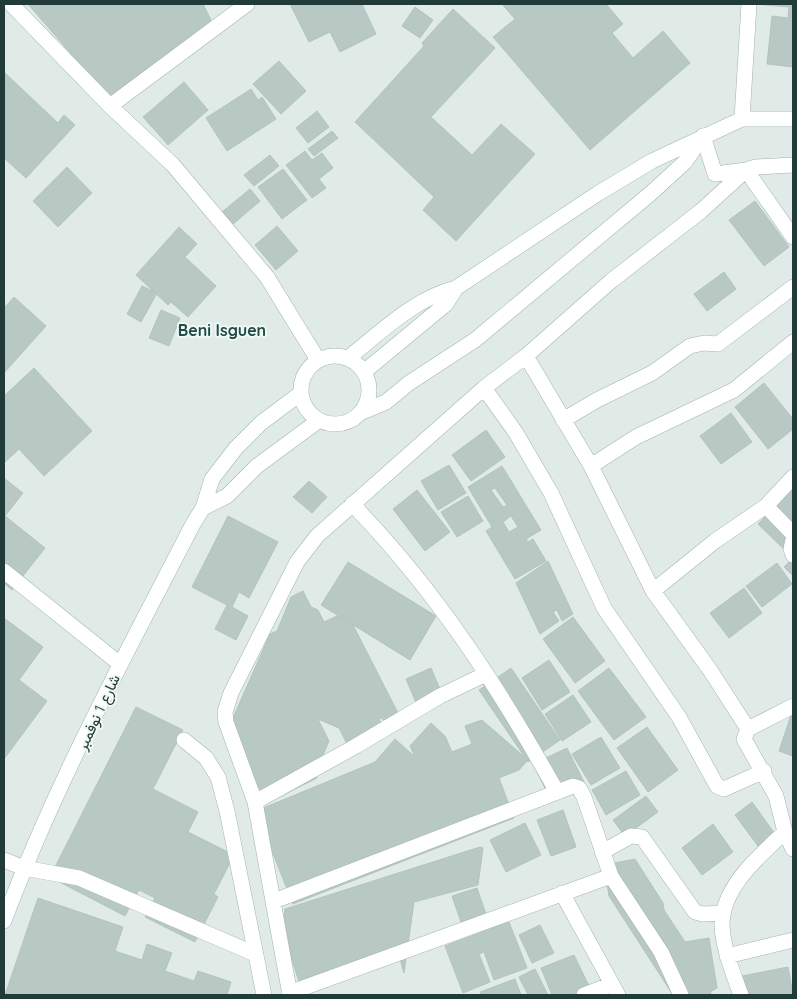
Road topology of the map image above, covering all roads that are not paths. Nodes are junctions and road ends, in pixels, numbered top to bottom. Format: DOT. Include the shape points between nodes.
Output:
graph roads {
  1 [pos="11,4"];
  2 [pos="247,4"];
  3 [pos="749,4"];
  4 [pos="110,106"];
  5 [pos="742,119"];
  6 [pos="793,120"];
  7 [pos="703,136"];
  8 [pos="793,165"];
  9 [pos="746,170"];
  10 [pos="793,237"];
  11 [pos="793,287"];
  12 [pos="456,288"];
  13 [pos="793,342"];
  14 [pos="526,356"];
  15 [pos="348,358"];
  16 [pos="318,360"];
  17 [pos="364,371"];
  18 [pos="484,388"];
  19 [pos="301,393"];
  20 [pos="362,412"];
  21 [pos="318,420"];
  22 [pos="563,420"];
  23 [pos="591,466"];
  24 [pos="793,477"];
  25 [pos="352,504"];
  26 [pos="766,506"];
  27 [pos="203,508"];
  28 [pos="793,534"];
  29 [pos="793,540"];
  30 [pos="793,555"];
  31 [pos="4,571"];
  32 [pos="653,591"];
  33 [pos="120,664"];
  34 [pos="486,674"];
  35 [pos="793,706"];
  36 [pos="748,729"];
  37 [pos="184,740"];
  38 [pos="764,772"];
  39 [pos="557,792"];
  40 [pos="255,802"];
  41 [pos="785,832"];
  42 [pos="793,849"];
  43 [pos="602,852"];
  44 [pos="4,860"];
  45 [pos="24,868"];
  46 [pos="611,876"];
  47 [pos="562,893"];
  48 [pos="274,901"];
  49 [pos="723,913"];
  50 [pos="4,921"];
  51 [pos="793,940"];
  52 [pos="255,954"];
  53 [pos="727,956"];
  54 [pos="615,990"];
  55 [pos="289,994"];
  56 [pos="264,995"];
  57 [pos="584,995"];
  58 [pos="682,995"];
  59 [pos="741,995"];
  1 -- 4 [label="street"];
  2 -- 4 [label="street"];
  3 -- 5 [label="street"];
  4 -- 16 [label="street" via="173,165 267,276"];
  5 -- 6 [label="street"];
  5 -- 7 [label="street"];
  7 -- 9 [label="street" via="715,174"];
  7 -- 12 [label="street" via="652,161 597,194"];
  7 -- 20 [label="street" via="685,162 650,194 475,340 386,402"];
  8 -- 9 [label="street" via="756,166"];
  9 -- 10 [label="street"];
  9 -- 14 [label="street"];
  11 -- 22 [label="street" via="718,344 690,346 652,373"];
  12 -- 15 [label="street" via="420,302"];
  12 -- 17 [label="street" via="446,304"];
  13 -- 23 [label="street" via="734,390 636,437"];
  14 -- 18 [label="street"];
  14 -- 22 [label="street"];
  15 -- 16 [label="street" via="333,356"];
  15 -- 17 [label="street"];
  16 -- 19 [label="street" via="304,374"];
  17 -- 20 [label="street" via="370,392"];
  18 -- 25 [label="street"];
  18 -- 38 [label="street" via="516,433 551,493 604,608 679,718 717,786 724,789"];
  19 -- 21 [label="street" via="309,413"];
  19 -- 27 [label="street, شارع 1 نوفمبر" via="261,423 236,448 212,479"];
  20 -- 21 [label="street" via="342,424"];
  21 -- 27 [label="street" via="258,466 227,496"];
  22 -- 23 [label="street"];
  23 -- 32 [label="street"];
  24 -- 26 [label="street"];
  25 -- 34 [label="street" via="416,574"];
  25 -- 40 [label="street" via="317,536 297,562 228,702 226,718 229,732"];
  26 -- 28 [label="street"];
  26 -- 32 [label="street"];
  27 -- 33 [label="street, شارع 1 نوفمبر"];
  29 -- 30 [label="street"];
  31 -- 33 [label="street"];
  32 -- 36 [label="street"];
  33 -- 45 [label="street, شارع 1 نوفمبر"];
  34 -- 39 [label="street"];
  34 -- 40 [label="street" via="440,696"];
  35 -- 36 [label="street"];
  36 -- 38 [label="street" via="744,739"];
  37 -- 52 [label="street" via="206,758 218,778"];
  38 -- 41 [label="street" via="776,796"];
  39 -- 43 [label="street" via="570,786 581,791"];
  39 -- 48 [label="street"];
  40 -- 48 [label="street"];
  41 -- 42 [label="street"];
  41 -- 49 [label="street" via="742,876"];
  43 -- 46 [label="street"];
  43 -- 49 [label="street" via="631,836 640,836 695,912"];
  44 -- 45 [label="street"];
  45 -- 50 [label="street, شارع 1 نوفمبر"];
  45 -- 52 [label="street" via="79,878"];
  46 -- 47 [label="street"];
  46 -- 58 [label="street" via="661,952"];
  47 -- 54 [label="street"];
  47 -- 55 [label="street"];
  48 -- 55 [label="street"];
  49 -- 53 [label="street"];
  51 -- 53 [label="street"];
  52 -- 56 [label="street"];
  53 -- 59 [label="street"];
  54 -- 57 [label="street"];
}
